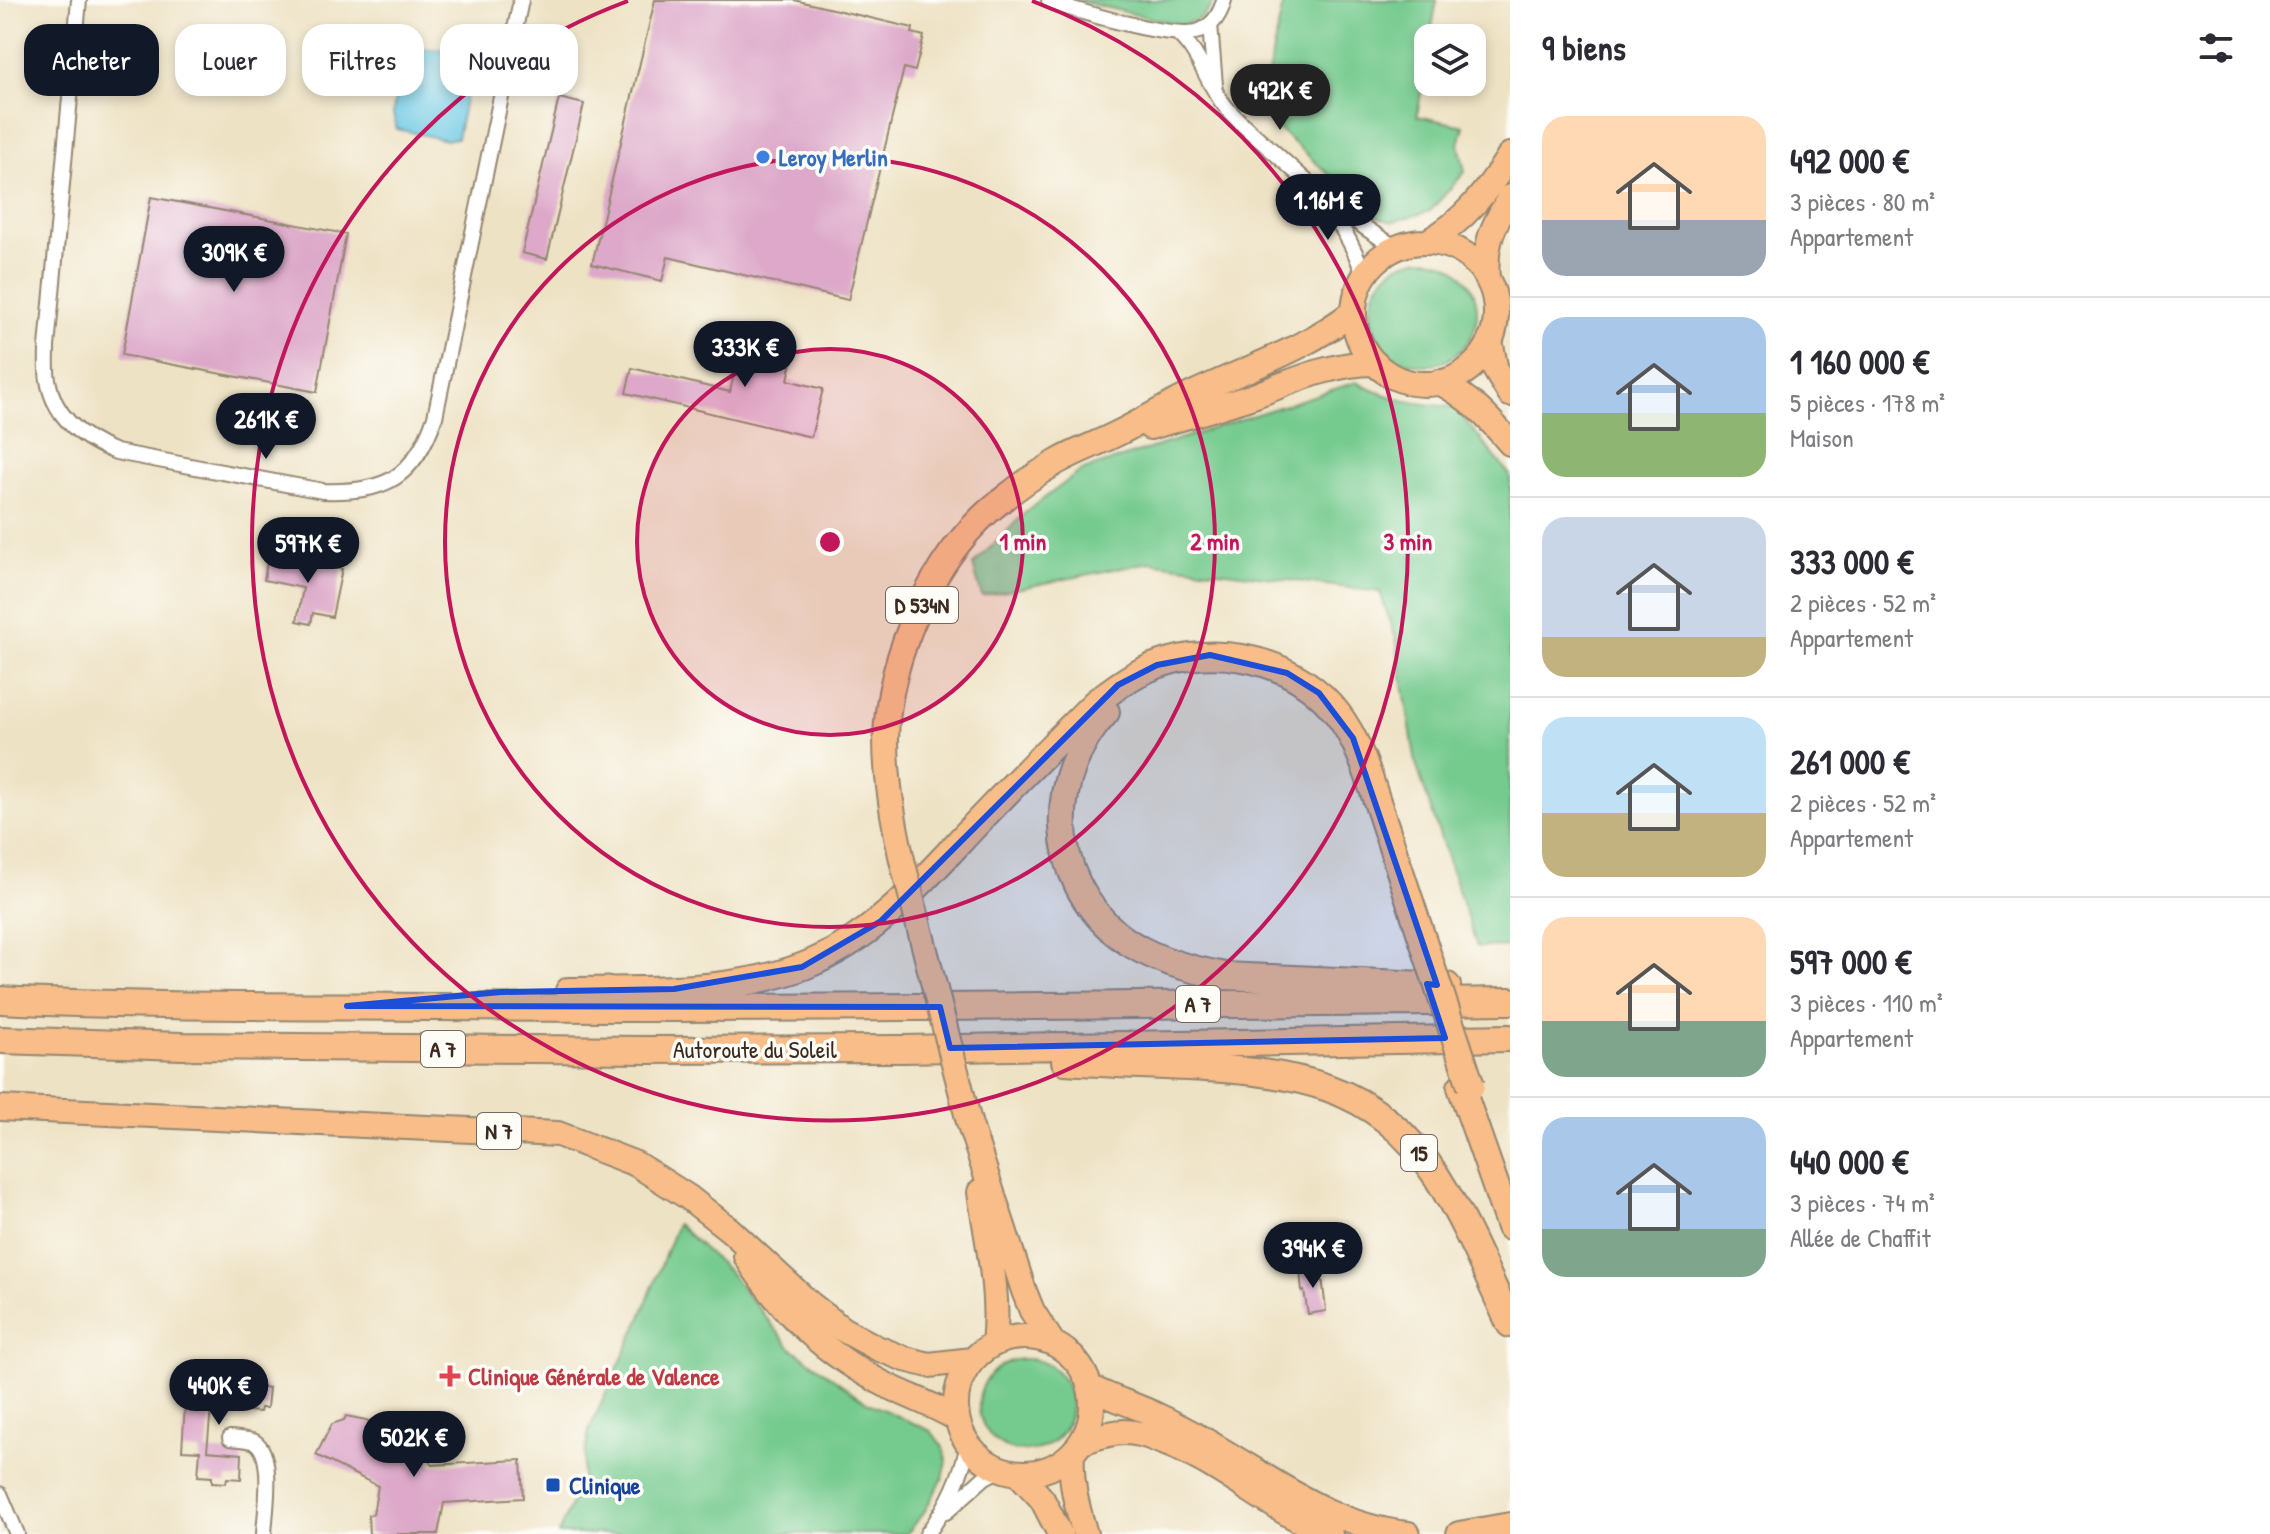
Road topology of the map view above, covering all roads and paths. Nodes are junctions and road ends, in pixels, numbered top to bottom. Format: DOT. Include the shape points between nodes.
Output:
graph roads {
  1 [pos="79,0"];
  2 [pos="521,0"];
  3 [pos="1049,0"];
  4 [pos="1224,0"];
  5 [pos="1210,24"];
  6 [pos="1178,34"];
  7 [pos="1215,89"];
  8 [pos="1510,155"];
  9 [pos="1321,194"];
  10 [pos="1510,197"];
  11 [pos="1427,242"];
  12 [pos="1397,248"];
  13 [pos="1364,278"];
  14 [pos="1487,278"];
  15 [pos="1354,311"];
  16 [pos="1490,340"];
  17 [pos="1375,363"];
  18 [pos="1439,382"];
  19 [pos="1510,394"];
  20 [pos="1112,436"];
  21 [pos="1510,443"];
  22 [pos="1419,944"];
  23 [pos="1510,990"];
  24 [pos="0,1000"];
  25 [pos="1510,1001"];
  26 [pos="347,1006"];
  27 [pos="1510,1038"];
  28 [pos="0,1040"];
  29 [pos="902,1049"];
  30 [pos="1466,1086"];
  31 [pos="0,1108"];
  32 [pos="969,1122"];
  33 [pos="1510,1179"];
  34 [pos="1510,1227"];
  35 [pos="730,1230"];
  36 [pos="1510,1324"];
  37 [pos="1052,1342"];
  38 [pos="994,1343"];
  39 [pos="972,1360"];
  40 [pos="1090,1387"];
  41 [pos="957,1419"];
  42 [pos="230,1438"];
  43 [pos="968,1443"];
  44 [pos="1077,1448"];
  45 [pos="1009,1471"];
  46 [pos="0,1494"];
  47 [pos="939,1518"];
  48 [pos="1510,1525"];
  49 [pos="1394,1533"];
  50 [pos="17,1534"];
  51 [pos="264,1534"];
  52 [pos="927,1534"];
  53 [pos="1060,1534"];
  54 [pos="1085,1534"];
  55 [pos="1330,1534"];
  56 [pos="1459,1534"];
  1 -- 2 [label="street" via="47,347 54,401 68,424 116,452 349,492 373,488 405,471 427,441"];
  3 -- 6 [label="street"];
  4 -- 5 [label="street"];
  5 -- 6 [label="street" via="1198,32"];
  5 -- 7 [label="street"];
  6 -- 7 [label="street"];
  7 -- 9 [label="street" via="1241,122"];
  8 -- 11 [label="main road" via="1461,219"];
  9 -- 12 [label="street"];
  9 -- 13 [label="street" via="1348,236"];
  10 -- 14 [label="main road" via="1489,236"];
  11 -- 12 [label="main road"];
  11 -- 14 [label="main road" via="1467,256"];
  12 -- 13 [label="main road"];
  13 -- 15 [label="main road"];
  14 -- 16 [label="main road" via="1496,309"];
  15 -- 17 [label="main road" via="1363,348"];
  15 -- 20 [label="main road, D 534N" via="1302,346"];
  16 -- 18 [label="main road" via="1464,372"];
  16 -- 19 [label="main road" via="1496,371"];
  17 -- 18 [label="main road" via="1405,381"];
  17 -- 20 [label="main road, D 534N" via="1325,370 1189,417"];
  18 -- 21 [label="main road" via="1475,404"];
  20 -- 32 [label="main road, D 534N, bridge" via="1058,461 972,527 926,597 901,653 892,693 886,737 888,783 902,860"];
  22 -- 23 [label="highway" via="1353,767 1327,720 1291,688 1235,668 1188,668 1132,691 1104,714 1081,744 1067,779 1064,840 1080,890 1101,919 1128,942 1190,970 1225,976"];
  22 -- 26 [label="highway" via="1369,777 1344,723 1319,693 1287,673 1248,658 1210,655 1174,659 1118,685 881,921 833,954 802,967 737,983 674,989 501,992"];
  22 -- 30 [label="highway, bridge"];
  24 -- 26 [label="highway, Autoroute du Soleil / A 7"];
  25 -- 26 [label="highway, Autoroute du Soleil / A 7" via="871,1008"];
  27 -- 29 [label="highway, Autoroute du Soleil / A 7"];
  28 -- 29 [label="highway, Autoroute du Soleil / A 7" via="182,1046"];
  29 -- 36 [label="highway, 15" via="1249,1070 1343,1093 1394,1128 1437,1177"];
  30 -- 33 [label="highway"];
  30 -- 34 [label="highway"];
  31 -- 35 [label="main road, N 7" via="558,1134 636,1164"];
  32 -- 37 [label="main road, D 534N" via="1024,1291"];
  32 -- 38 [label="main road, D 534N" via="995,1292"];
  35 -- 39 [label="main road, N 7" via="809,1303 877,1348 929,1365"];
  35 -- 41 [label="main road, N 7" via="763,1282 801,1327 889,1387"];
  37 -- 38 [label="main road" via="1013,1337"];
  37 -- 40 [label="main road" via="1082,1368"];
  38 -- 39 [label="main road"];
  39 -- 41 [label="main road" via="961,1378"];
  40 -- 44 [label="main road" via="1090,1425"];
  40 -- 49 [label="main road" via="1199,1437 1308,1503"];
  41 -- 43 [label="main road"];
  42 -- 51 [label="street" via="253,1441 264,1451"];
  43 -- 45 [label="main road" via="977,1454"];
  43 -- 47 [label="street"];
  44 -- 45 [label="main road" via="1047,1469"];
  44 -- 54 [label="main road" via="1071,1472"];
  44 -- 55 [label="main road" via="1105,1434 1124,1432 1158,1440 1185,1450"];
  45 -- 47 [label="street" via="985,1477"];
  45 -- 53 [label="main road" via="1042,1499"];
  46 -- 50 [label="street"];
  47 -- 52 [label="street"];
  48 -- 56 [label="main road"];
}
